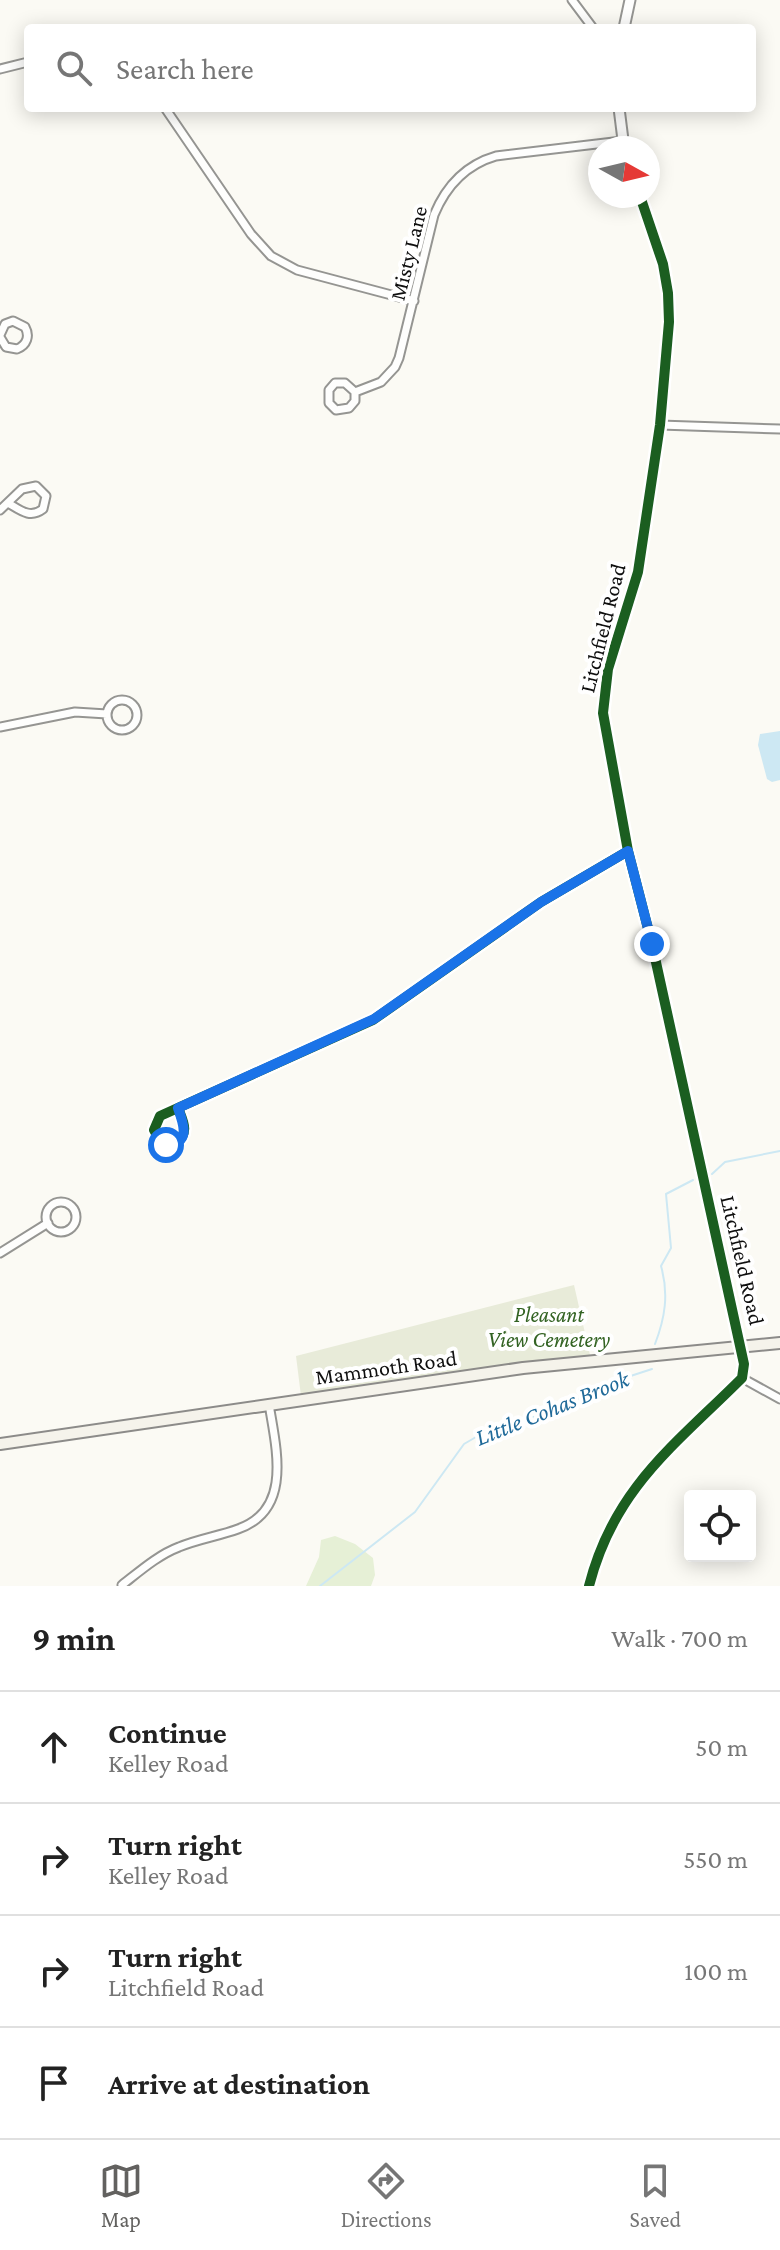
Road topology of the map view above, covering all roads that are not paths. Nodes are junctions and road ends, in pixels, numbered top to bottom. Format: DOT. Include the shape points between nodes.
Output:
graph roads {
  1 [pos="572,0"];
  2 [pos="630,0"];
  3 [pos="590,24"];
  4 [pos="625,24"];
  5 [pos="24,63"];
  6 [pos="0,69"];
  7 [pos="168,112"];
  8 [pos="619,112"];
  9 [pos="622,136"];
  10 [pos="588,148"];
  11 [pos="644,208"];
  12 [pos="414,301"];
  13 [pos="355,392"];
  14 [pos="660,425"];
  15 [pos="780,429"];
  16 [pos="8,503"];
  17 [pos="0,510"];
  18 [pos="107,714"];
  19 [pos="0,727"];
  20 [pos="628,851"];
  21 [pos="178,1108"];
  22 [pos="48,1223"];
  23 [pos="0,1253"];
  24 [pos="780,1343"];
  25 [pos="742,1348"];
  26 [pos="742,1378"];
  27 [pos="780,1399"];
  28 [pos="269,1404"];
  29 [pos="0,1444"];
  30 [pos="122,1585"];
  31 [pos="589,1586"];
  1 -- 3 [label="street"];
  2 -- 4 [label="street"];
  5 -- 6 [label="street"];
  7 -- 12 [label="street" via="271,256 311,275"];
  8 -- 9 [label="street"];
  10 -- 12 [label="street, Misty Lane" via="496,156 470,167 437,207"];
  11 -- 14 [label="street, Litchfield Road" via="668,293"];
  12 -- 13 [label="street, Misty Lane" via="395,367 381,382"];
  13 -- 13 [label="street, Misty Lane" via="349,408 336,410 329,403 335,383 349,384"];
  14 -- 15 [label="street"];
  14 -- 20 [label="street, Litchfield Road" via="638,572 603,698"];
  16 -- 16 [label="street" via="31,485 46,496 43,509 35,514"];
  16 -- 17 [label="street"];
  18 -- 18 [label="street" via="120,730 132,726 136,717 126,701 111,705"];
  18 -- 19 [label="street" via="75,712"];
  20 -- 21 [label="street" via="541,902 374,1019"];
  20 -- 25 [label="street, Litchfield Road"];
  21 -- 21 [label="street" via="154,1125 157,1139 166,1145 184,1136"];
  22 -- 22 [label="street" via="48,1209 55,1203 65,1202 75,1212 76,1222 65,1231"];
  22 -- 23 [label="street"];
  24 -- 25 [label="main road, Mammoth Road"];
  25 -- 26 [label="street, Litchfield Road"];
  25 -- 28 [label="main road, Mammoth Road" via="523,1368"];
  26 -- 27 [label="street"];
  26 -- 31 [label="street" via="650,1466 611,1524"];
  28 -- 29 [label="main road, Mammoth Road"];
  28 -- 30 [label="street" via="278,1476 261,1517 175,1548"];
}
